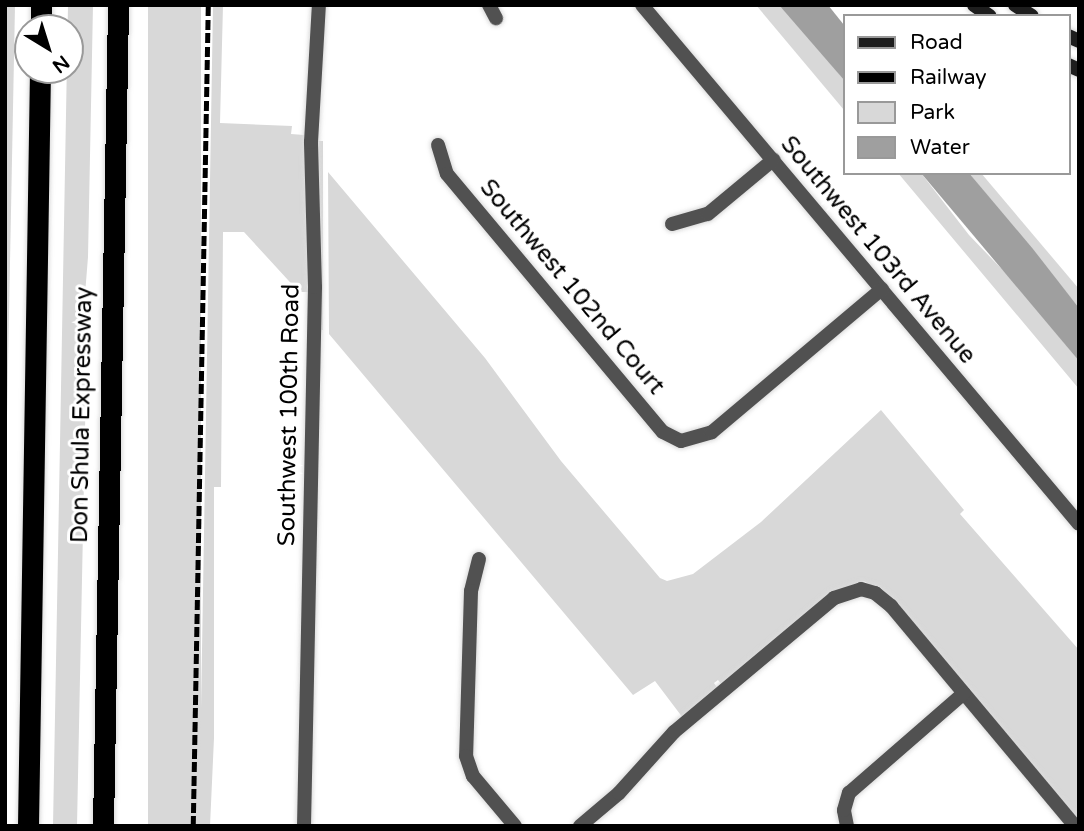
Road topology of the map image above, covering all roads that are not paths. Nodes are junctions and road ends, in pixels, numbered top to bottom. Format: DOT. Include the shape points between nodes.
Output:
graph roads {
  1 [pos="118,5"];
  2 [pos="319,5"];
  3 [pos="642,5"];
  4 [pos="40,84"];
  5 [pos="438,145"];
  6 [pos="773,160"];
  7 [pos="672,224"];
  8 [pos="882,289"];
  9 [pos="1079,524"];
  10 [pos="479,559"];
  11 [pos="964,693"];
  12 [pos="28,826"];
  13 [pos="103,826"];
  14 [pos="304,826"];
  15 [pos="515,826"];
  16 [pos="580,826"];
  17 [pos="848,826"];
  18 [pos="1075,826"];
  1 -- 13 [label="highway, Don Shula Expressway"];
  2 -- 14 [label="street, Southwest 100th Road" via="311,142 315,287"];
  3 -- 6 [label="street, Southwest 103rd Avenue"];
  4 -- 12 [label="highway, Don Shula Expressway"];
  5 -- 8 [label="street, Southwest 102nd Court" via="447,174 669,436 688,442 712,432"];
  6 -- 7 [label="street" via="708,214"];
  6 -- 8 [label="street, Southwest 103rd Avenue"];
  8 -- 9 [label="street, Southwest 103rd Avenue"];
  10 -- 15 [label="street" via="471,591 466,756 473,776"];
  11 -- 16 [label="street" via="883,598 861,589 834,598 667,738 619,793"];
  11 -- 17 [label="street" via="849,793 844,810"];
  11 -- 18 [label="street"];
}
